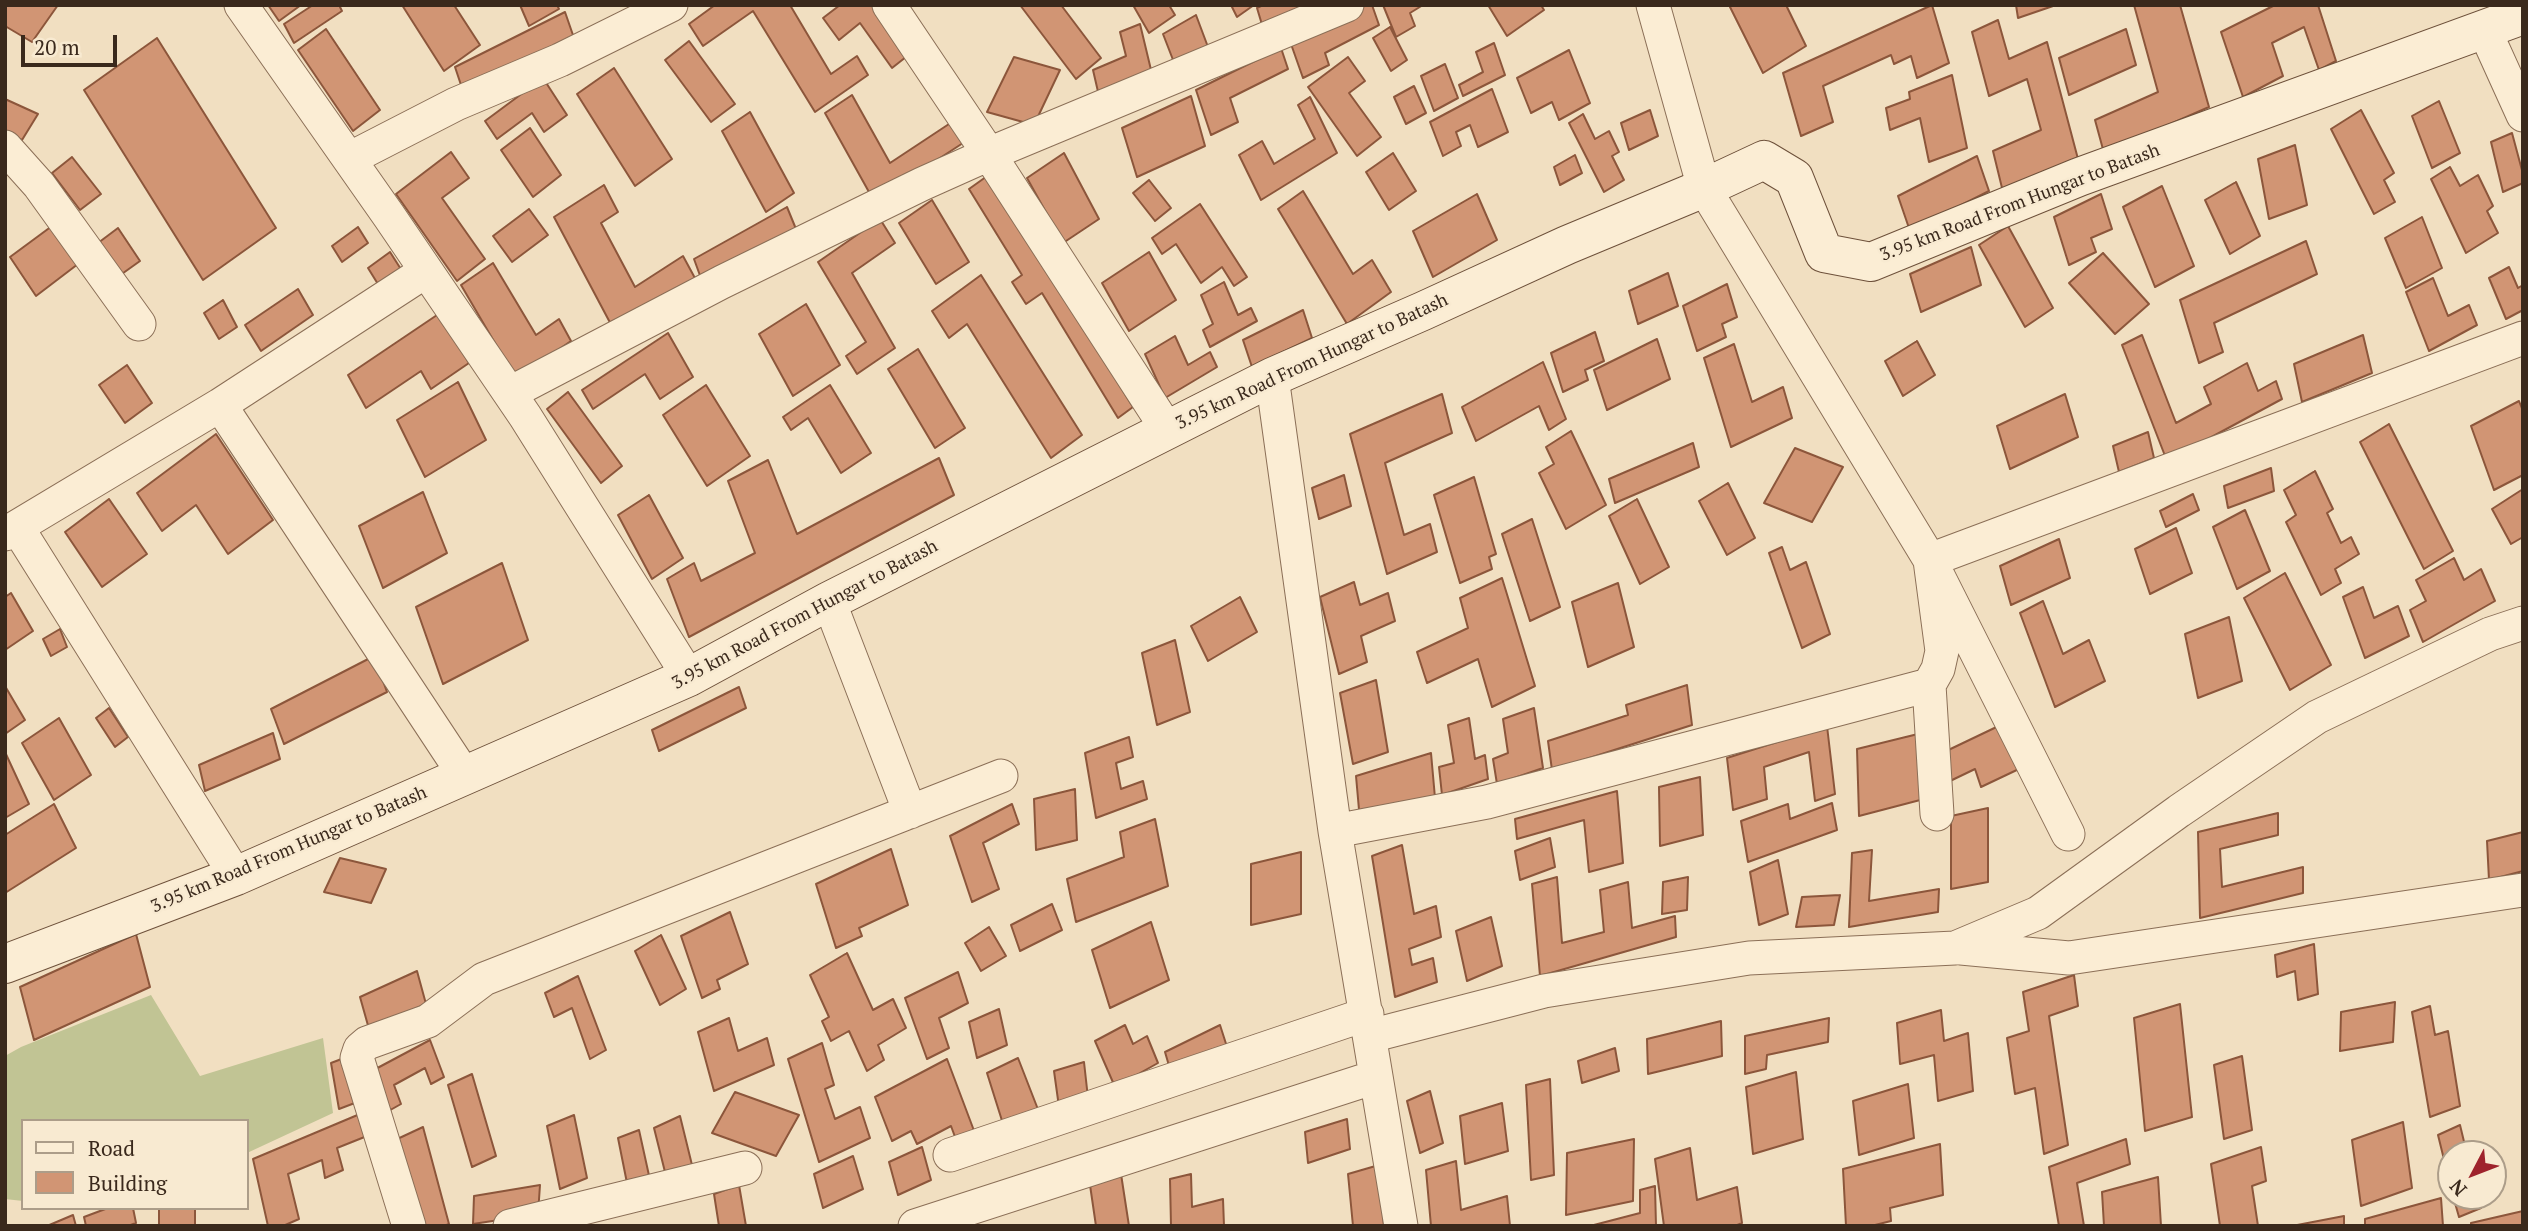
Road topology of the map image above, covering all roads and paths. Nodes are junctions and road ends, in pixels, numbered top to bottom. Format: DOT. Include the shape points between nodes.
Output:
graph roads {
  1 [pos="241,5"];
  2 [pos="671,5"];
  3 [pos="889,5"];
  4 [pos="1348,5"];
  5 [pos="1653,5"];
  6 [pos="2523,15"];
  7 [pos="2484,29"];
  8 [pos="2523,115"];
  9 [pos="5,147"];
  10 [pos="989,154"];
  11 [pos="349,159"];
  12 [pos="1704,188"];
  13 [pos="426,271"];
  14 [pos="139,324"];
  15 [pos="2523,338"];
  16 [pos="1272,377"];
  17 [pos="510,394"];
  18 [pos="220,405"];
  19 [pos="1167,429"];
  20 [pos="11,531"];
  21 [pos="1930,560"];
  22 [pos="829,601"];
  23 [pos="2523,623"];
  24 [pos="689,677"];
  25 [pos="1930,685"];
  26 [pos="465,776"];
  27 [pos="1001,776"];
  28 [pos="910,811"];
  29 [pos="1937,814"];
  30 [pos="1335,831"];
  31 [pos="2068,834"];
  32 [pos="236,876"];
  33 [pos="2523,890"];
  34 [pos="1955,948"];
  35 [pos="5,964"];
  36 [pos="1368,1025"];
  37 [pos="1375,1077"];
  38 [pos="950,1155"];
  39 [pos="745,1168"];
  40 [pos="409,1226"];
  41 [pos="510,1226"];
  42 [pos="915,1226"];
  43 [pos="1401,1226"];
  1 -- 11 [label="street"];
  2 -- 11 [label="street"];
  3 -- 10 [label="street"];
  4 -- 10 [label="street"];
  5 -- 12 [label="street"];
  6 -- 7 [label="street, 3.95 km Road From Hungar to Batash"];
  7 -- 8 [label="street"];
  7 -- 12 [label="street, 3.95 km Road From Hungar to Batash" via="2080,177 1871,262 1824,253 1794,178 1764,160"];
  9 -- 14 [label="street" via="39,185"];
  10 -- 17 [label="street" via="722,282"];
  10 -- 19 [label="street"];
  11 -- 13 [label="street"];
  12 -- 16 [label="street, 3.95 km Road From Hungar to Batash"];
  12 -- 21 [label="street"];
  13 -- 17 [label="street"];
  13 -- 18 [label="street"];
  15 -- 21 [label="street"];
  16 -- 19 [label="street, 3.95 km Road From Hungar to Batash"];
  16 -- 30 [label="street"];
  17 -- 24 [label="street"];
  18 -- 20 [label="street"];
  18 -- 26 [label="street"];
  19 -- 22 [label="street, 3.95 km Road From Hungar to Batash"];
  20 -- 32 [label="street"];
  21 -- 25 [label="street" via="1942,651"];
  21 -- 31 [label="street"];
  22 -- 24 [label="street, 3.95 km Road From Hungar to Batash"];
  22 -- 28 [label="street"];
  23 -- 34 [label="street" via="2490,634 2316,717 2038,913"];
  24 -- 26 [label="street, 3.95 km Road From Hungar to Batash"];
  25 -- 29 [label="street"];
  25 -- 30 [label="street" via="1487,802"];
  26 -- 32 [label="street, 3.95 km Road From Hungar to Batash"];
  27 -- 28 [label="street"];
  28 -- 40 [label="street" via="484,979 428,1021 367,1043 357,1058"];
  30 -- 36 [label="street"];
  32 -- 35 [label="street, 3.95 km Road From Hungar to Batash"];
  33 -- 34 [label="street" via="2069,958"];
  34 -- 36 [label="street" via="1749,958 1544,990"];
  36 -- 37 [label="street"];
  36 -- 38 [label="street"];
  37 -- 42 [label="street"];
  37 -- 43 [label="street"];
  39 -- 41 [label="street"];
}
